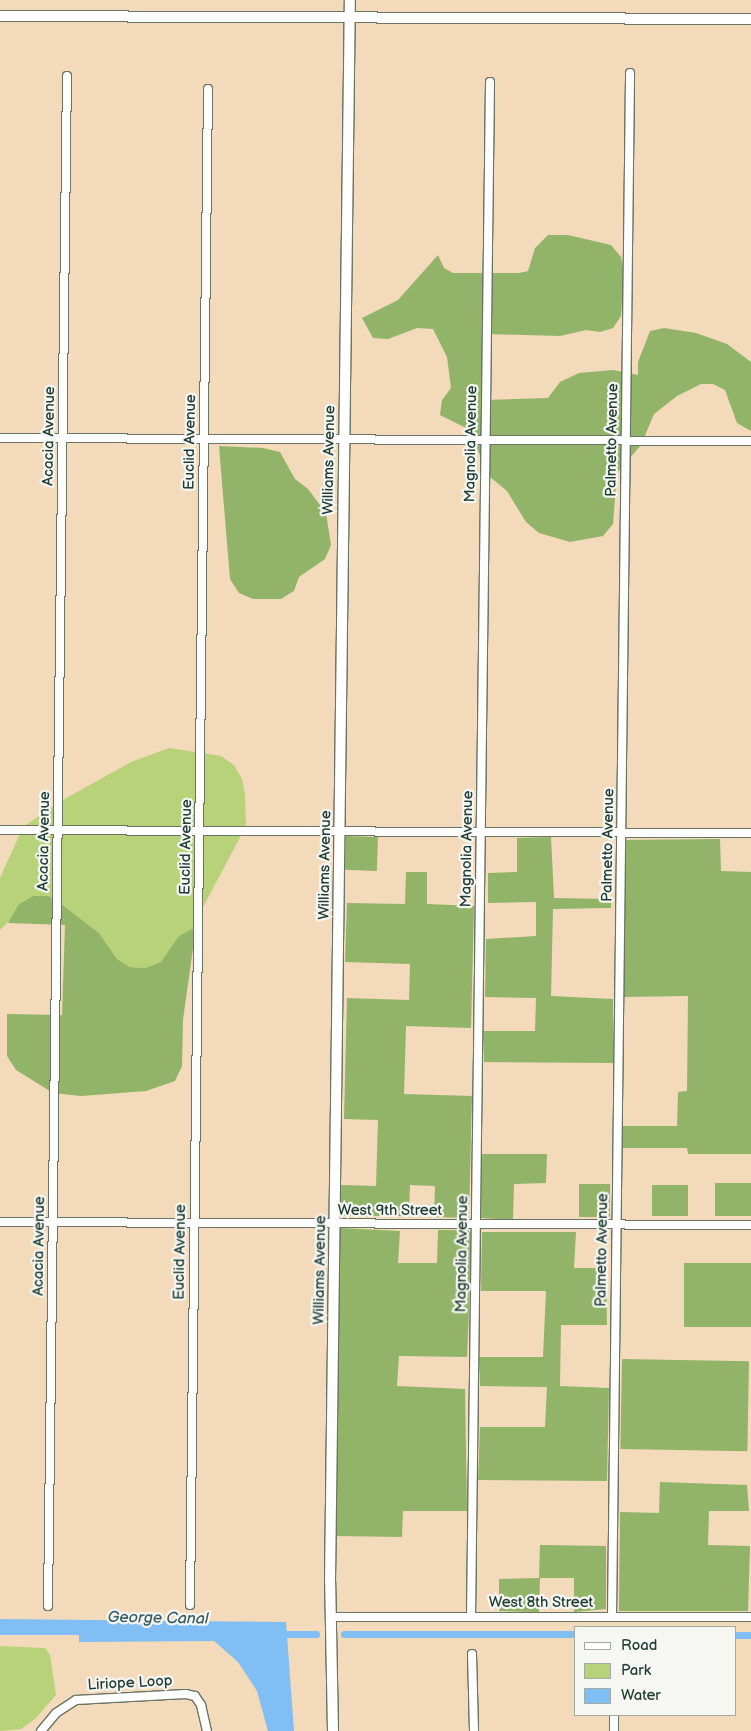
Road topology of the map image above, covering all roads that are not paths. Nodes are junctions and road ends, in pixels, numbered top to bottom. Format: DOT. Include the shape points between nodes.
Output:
graph roads {
  1 [pos="350,0"];
  2 [pos="0,16"];
  3 [pos="350,18"];
  4 [pos="751,19"];
  5 [pos="630,73"];
  6 [pos="67,76"];
  7 [pos="490,82"];
  8 [pos="208,89"];
  9 [pos="0,438"];
  10 [pos="63,438"];
  11 [pos="204,440"];
  12 [pos="344,440"];
  13 [pos="485,440"];
  14 [pos="626,440"];
  15 [pos="751,441"];
  16 [pos="0,830"];
  17 [pos="58,830"];
  18 [pos="200,832"];
  19 [pos="340,832"];
  20 [pos="481,832"];
  21 [pos="621,833"];
  22 [pos="751,833"];
  23 [pos="0,1222"];
  24 [pos="53,1222"];
  25 [pos="194,1223"];
  26 [pos="336,1225"];
  27 [pos="476,1225"];
  28 [pos="616,1225"];
  29 [pos="751,1225"];
  30 [pos="190,1605"];
  31 [pos="48,1606"];
  32 [pos="471,1616"];
  33 [pos="612,1616"];
  34 [pos="330,1617"];
  35 [pos="751,1617"];
  36 [pos="472,1654"];
  37 [pos="614,1716"];
  38 [pos="41,1731"];
  39 [pos="207,1731"];
  40 [pos="333,1731"];
  41 [pos="474,1731"];
  42 [pos="614,1731"];
  1 -- 3 [label="street, Williams Avenue"];
  2 -- 3 [label="street"];
  3 -- 4 [label="street"];
  3 -- 12 [label="street, Williams Avenue"];
  5 -- 14 [label="street, Palmetto Avenue"];
  6 -- 10 [label="street, Acacia Avenue"];
  7 -- 13 [label="street, Magnolia Avenue"];
  8 -- 11 [label="street, Euclid Avenue"];
  9 -- 10 [label="street"];
  10 -- 11 [label="street"];
  10 -- 17 [label="street, Acacia Avenue"];
  11 -- 12 [label="street"];
  11 -- 18 [label="street, Euclid Avenue"];
  12 -- 13 [label="street"];
  12 -- 19 [label="street, Williams Avenue"];
  13 -- 14 [label="street"];
  13 -- 20 [label="street, Magnolia Avenue"];
  14 -- 15 [label="street"];
  14 -- 21 [label="street, Palmetto Avenue"];
  16 -- 17 [label="street"];
  17 -- 18 [label="street"];
  17 -- 24 [label="street, Acacia Avenue"];
  18 -- 19 [label="street"];
  18 -- 25 [label="street, Euclid Avenue"];
  19 -- 20 [label="street"];
  19 -- 26 [label="street, Williams Avenue"];
  20 -- 21 [label="street"];
  20 -- 27 [label="street, Magnolia Avenue"];
  21 -- 22 [label="street"];
  21 -- 28 [label="street, Palmetto Avenue"];
  23 -- 24 [label="street, West 9th Street"];
  24 -- 25 [label="street, West 9th Street"];
  24 -- 31 [label="street, Acacia Avenue"];
  25 -- 26 [label="street, West 9th Street"];
  25 -- 30 [label="street, Euclid Avenue"];
  26 -- 27 [label="street, West 9th Street"];
  26 -- 34 [label="street, Williams Avenue"];
  27 -- 28 [label="street, West 9th Street"];
  27 -- 32 [label="street, Magnolia Avenue"];
  28 -- 29 [label="street, West 9th Street"];
  28 -- 33 [label="street, Palmetto Avenue"];
  32 -- 33 [label="street, West 8th Street"];
  32 -- 34 [label="street, West 8th Street"];
  33 -- 35 [label="street, West 8th Street"];
  34 -- 40 [label="street, Williams Avenue"];
  36 -- 41 [label="street"];
  37 -- 42 [label="street"];
  38 -- 39 [label="street, Liriope Loop" via="56,1713 76,1700 186,1694 195,1696 201,1705"];
}
